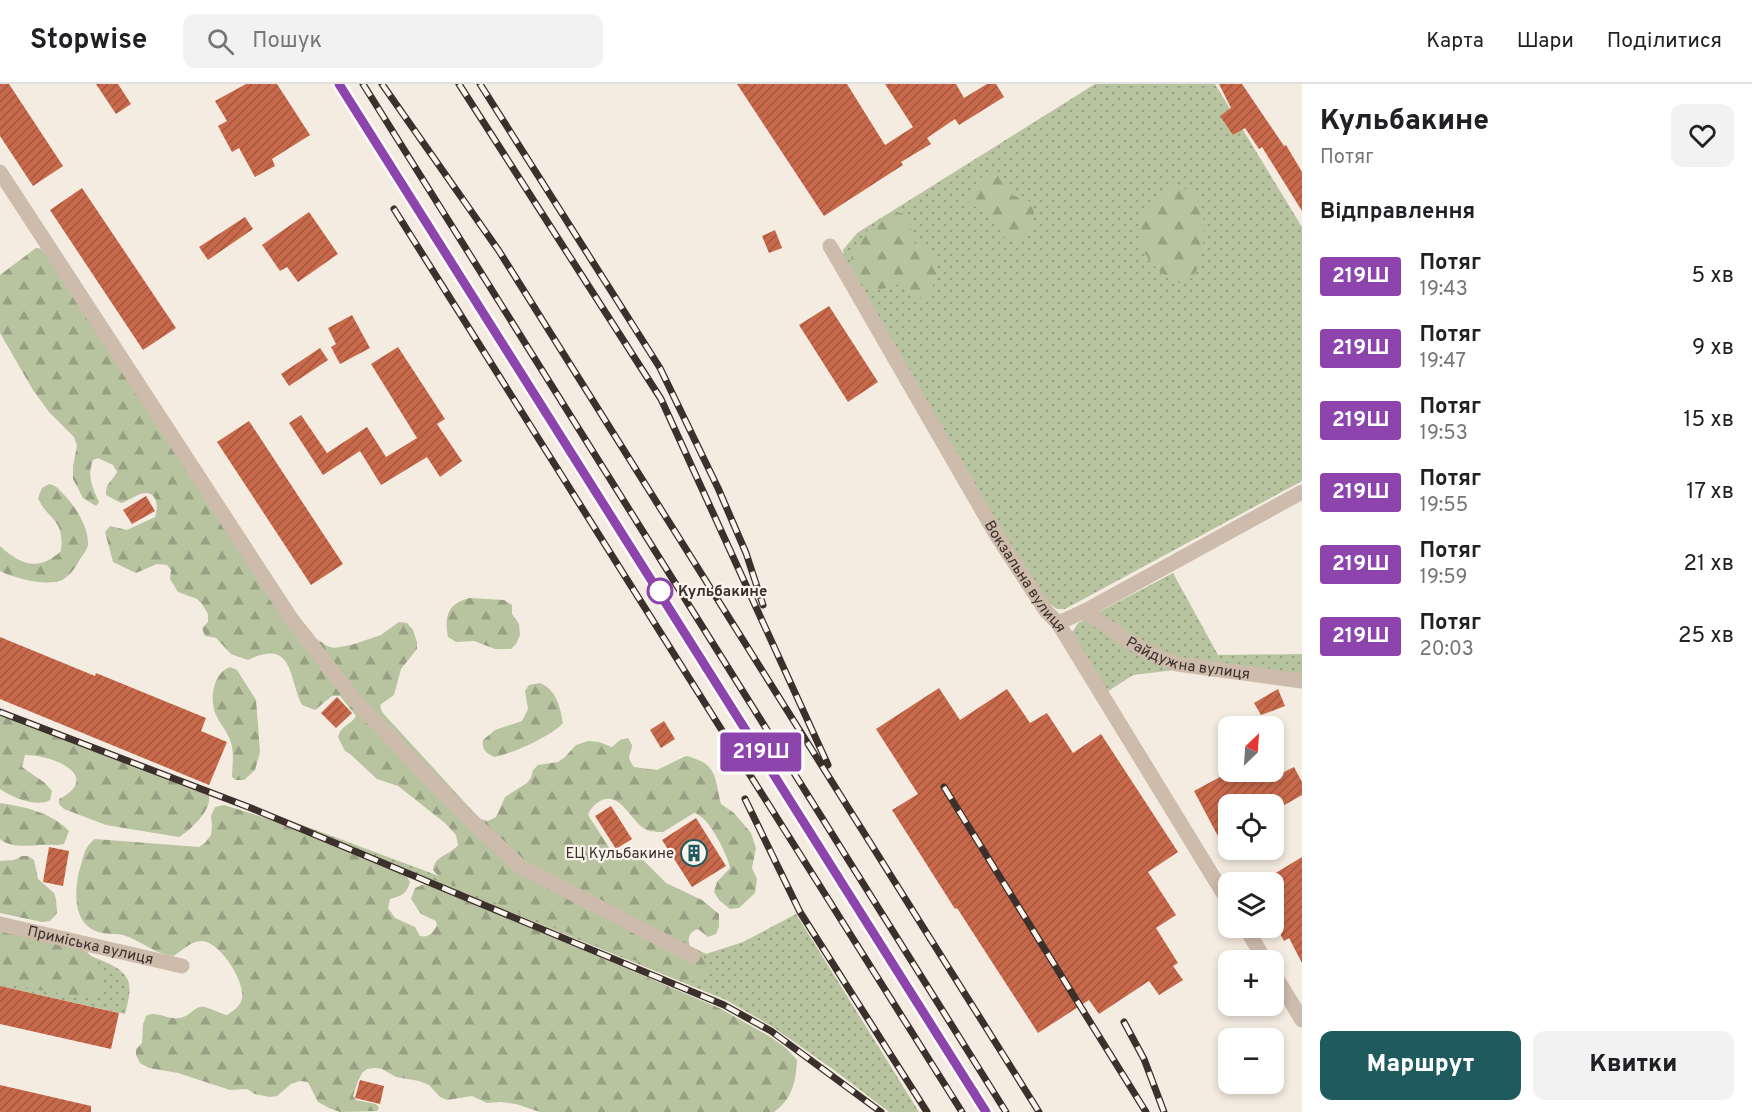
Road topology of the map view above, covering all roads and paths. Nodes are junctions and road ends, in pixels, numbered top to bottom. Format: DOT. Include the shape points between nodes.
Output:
graph roads {
  1 [pos="0,172"];
  2 [pos="830,246"];
  3 [pos="1302,492"];
  4 [pos="1085,611"];
  5 [pos="1058,623"];
  6 [pos="1302,681"];
  7 [pos="1218,884"];
  8 [pos="0,924"];
  9 [pos="693,956"];
  10 [pos="182,966"];
  11 [pos="1284,990"];
  12 [pos="1302,1020"];
  1 -- 9 [label="street" via="292,620 354,699 454,804 520,866"];
  2 -- 5 [label="street, Вокзальна вулиця" via="997,536"];
  3 -- 4 [label="street"];
  4 -- 5 [label="street"];
  4 -- 6 [label="street, Райдужна вулиця" via="1133,644 1177,664"];
  5 -- 7 [label="street, Вокзальна вулиця"];
  8 -- 10 [label="street, Приміська вулиця"];
  11 -- 12 [label="street"];
}
